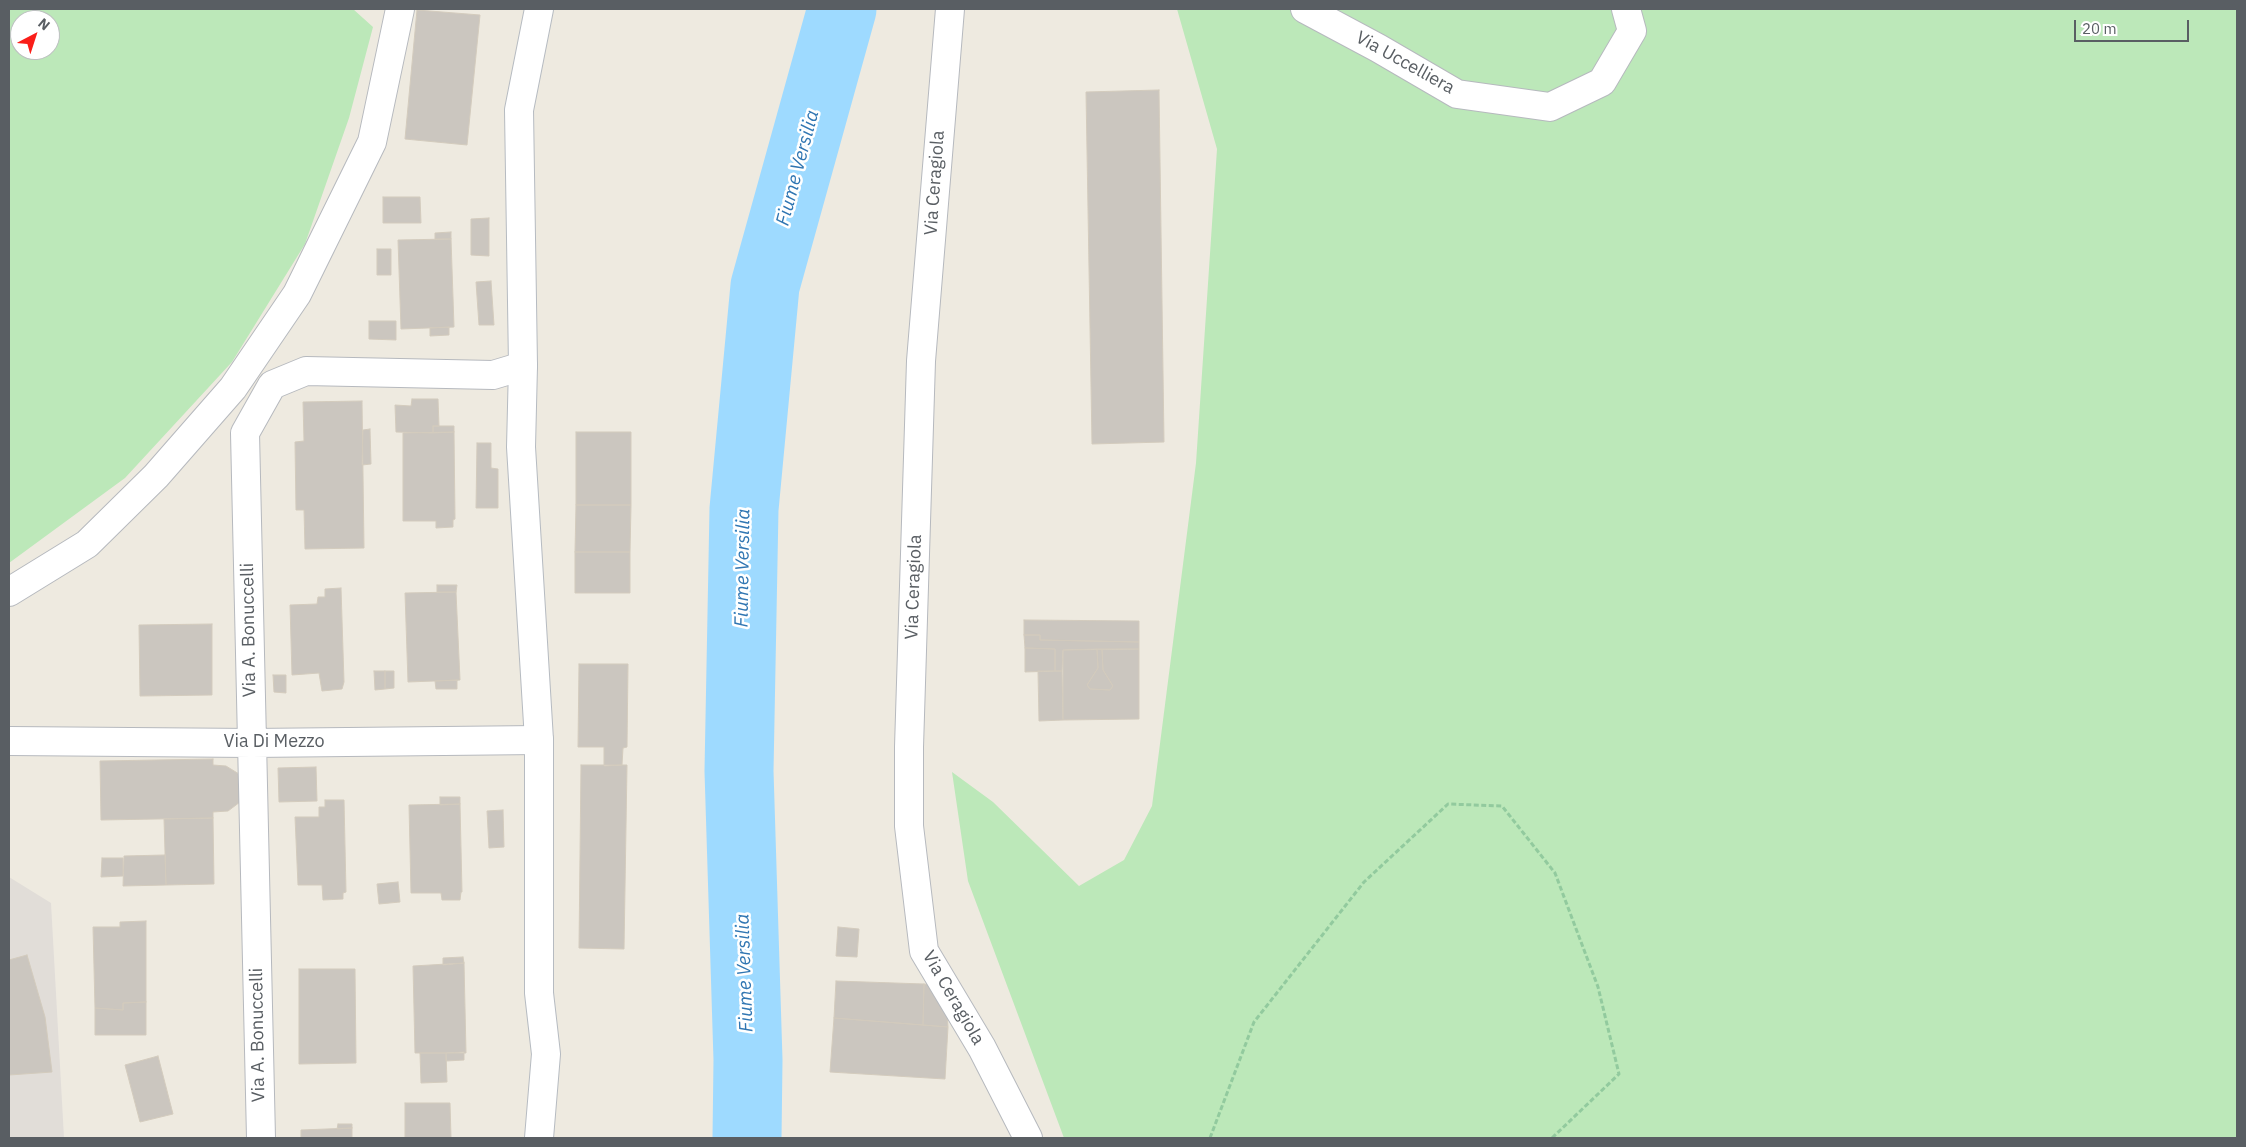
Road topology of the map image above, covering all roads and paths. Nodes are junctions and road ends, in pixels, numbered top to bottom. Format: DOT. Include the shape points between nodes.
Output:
graph roads {
  1 [pos="400,9"];
  2 [pos="540,9"];
  3 [pos="950,9"];
  4 [pos="1305,9"];
  5 [pos="1626,9"];
  6 [pos="523,366"];
  7 [pos="9,592"];
  8 [pos="539,740"];
  9 [pos="9,741"];
  10 [pos="252,743"];
  11 [pos="261,1138"];
  12 [pos="538,1138"];
  13 [pos="1028,1138"];
  14 [pos="1210,1138"];
  15 [pos="1552,1138"];
  1 -- 7 [label="street" via="372,142 297,294 233,388 156,476 87,544"];
  2 -- 6 [label="street" via="519,110"];
  3 -- 13 [label="street, Via Ceragiola" via="922,361 909,826 924,951 982,1048"];
  4 -- 5 [label="street, Via Uccelliera" via="1457,94 1550,107 1602,82 1632,31"];
  6 -- 8 [label="street" via="521,446"];
  6 -- 10 [label="street, Via A. Bonuccelli" via="493,375 306,371 272,385 245,433"];
  8 -- 10 [label="street, Via Di Mezzo"];
  8 -- 12 [label="street" via="539,994 546,1054"];
  9 -- 10 [label="street, Via Di Mezzo"];
  10 -- 11 [label="street, Via A. Bonuccelli"];
  14 -- 15 [label="path" via="1254,1022 1364,882 1448,804 1502,806 1555,873 1598,987 1619,1074"];
}
